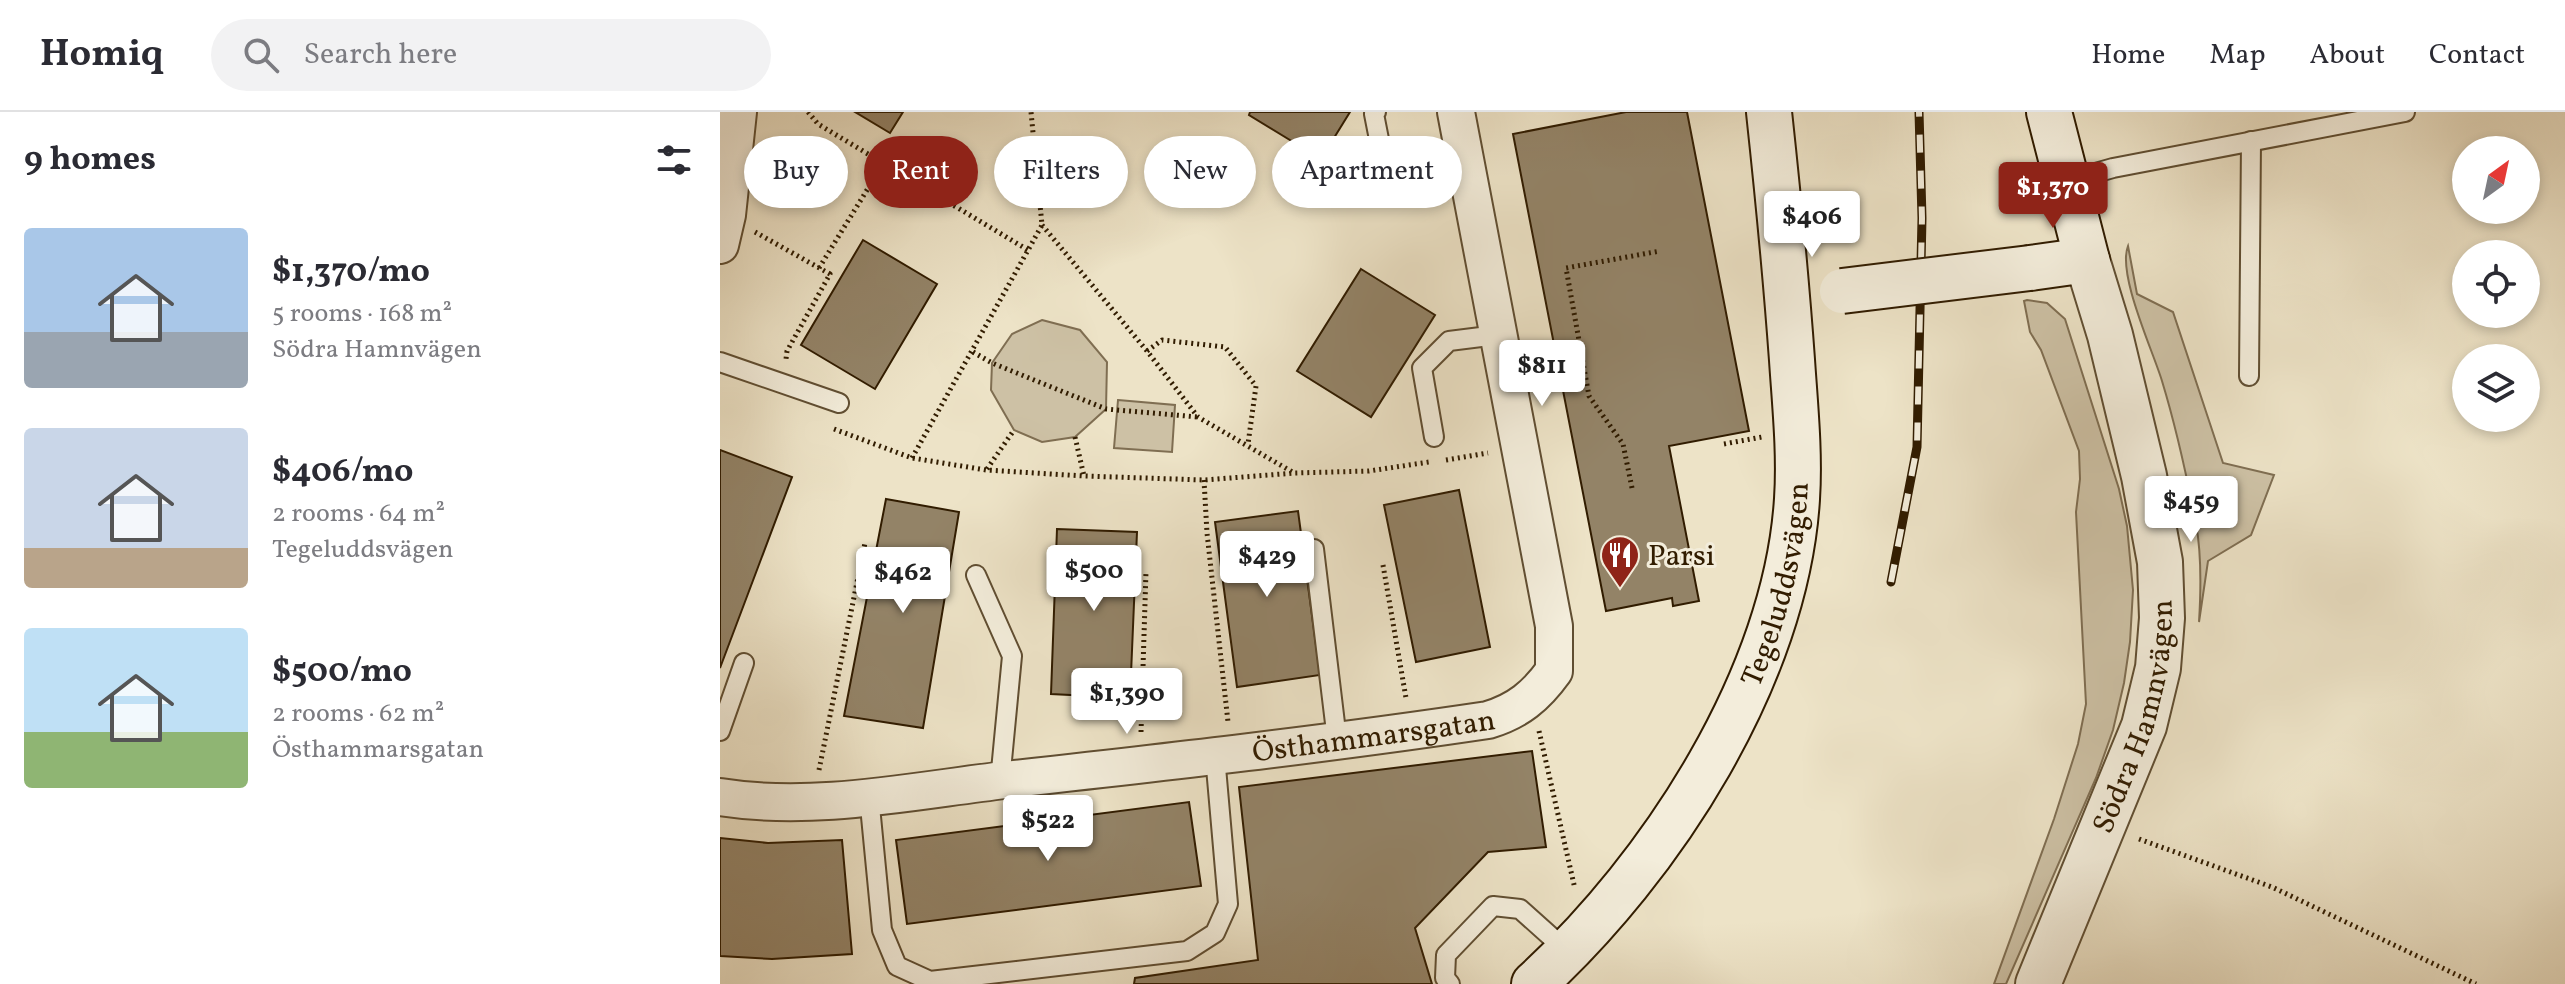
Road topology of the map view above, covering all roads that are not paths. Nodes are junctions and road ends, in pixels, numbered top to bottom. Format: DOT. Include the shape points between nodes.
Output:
graph roads {
  1 [pos="738,112"];
  2 [pos="1376,112"];
  3 [pos="1456,112"];
  4 [pos="1769,112"];
  5 [pos="2049,112"];
  6 [pos="2405,112"];
  7 [pos="1378,136"];
  8 [pos="2251,141"];
  9 [pos="2067,181"];
  10 [pos="723,230"];
  11 [pos="2087,260"];
  12 [pos="1788,295"];
  13 [pos="1497,335"];
  14 [pos="720,362"];
  15 [pos="2249,376"];
  16 [pos="839,403"];
  17 [pos="1434,437"];
  18 [pos="1314,549"];
  19 [pos="976,575"];
  20 [pos="744,663"];
  21 [pos="720,731"];
  22 [pos="1337,740"];
  23 [pos="1223,755"];
  24 [pos="1000,781"];
  25 [pos="869,796"];
  26 [pos="720,797"];
  27 [pos="1582,937"];
  28 [pos="1450,984"];
  29 [pos="1534,984"];
  30 [pos="2038,984"];
  1 -- 10 [label="street"];
  2 -- 7 [label="lane"];
  3 -- 13 [label="street"];
  4 -- 12 [label="main road, Tegeluddsvägen"];
  5 -- 9 [label="main road, Södra Hamnvägen"];
  6 -- 8 [label="lane"];
  8 -- 9 [label="lane"];
  8 -- 15 [label="lane"];
  9 -- 11 [label="main road, Södra Hamnvägen"];
  11 -- 12 [label="main road, bridge"];
  11 -- 30 [label="main road, Södra Hamnvägen" via="2144,476 2161,576 2162,618 2158,668 2144,726"];
  12 -- 27 [label="main road, Tegeluddsvägen" via="1798,498 1775,617 1735,714 1689,797"];
  13 -- 17 [label="lane" via="1449,341 1422,368"];
  13 -- 22 [label="street, Östhammarsgatan" via="1554,626 1554,671 1536,694 1509,714"];
  14 -- 16 [label="lane"];
  18 -- 22 [label="lane"];
  19 -- 24 [label="lane" via="1012,656"];
  20 -- 21 [label="lane"];
  22 -- 23 [label="street, Östhammarsgatan"];
  23 -- 24 [label="street, Östhammarsgatan"];
  23 -- 25 [label="lane" via="1228,904 1215,933 1187,951 1157,955 930,981 897,966 882,930"];
  24 -- 25 [label="street, Östhammarsgatan"];
  25 -- 26 [label="street, Östhammarsgatan" via="772,802"];
  27 -- 28 [label="lane" via="1520,909 1493,906 1446,955 1445,978"];
  27 -- 29 [label="main road, Tegeluddsvägen"];
}
